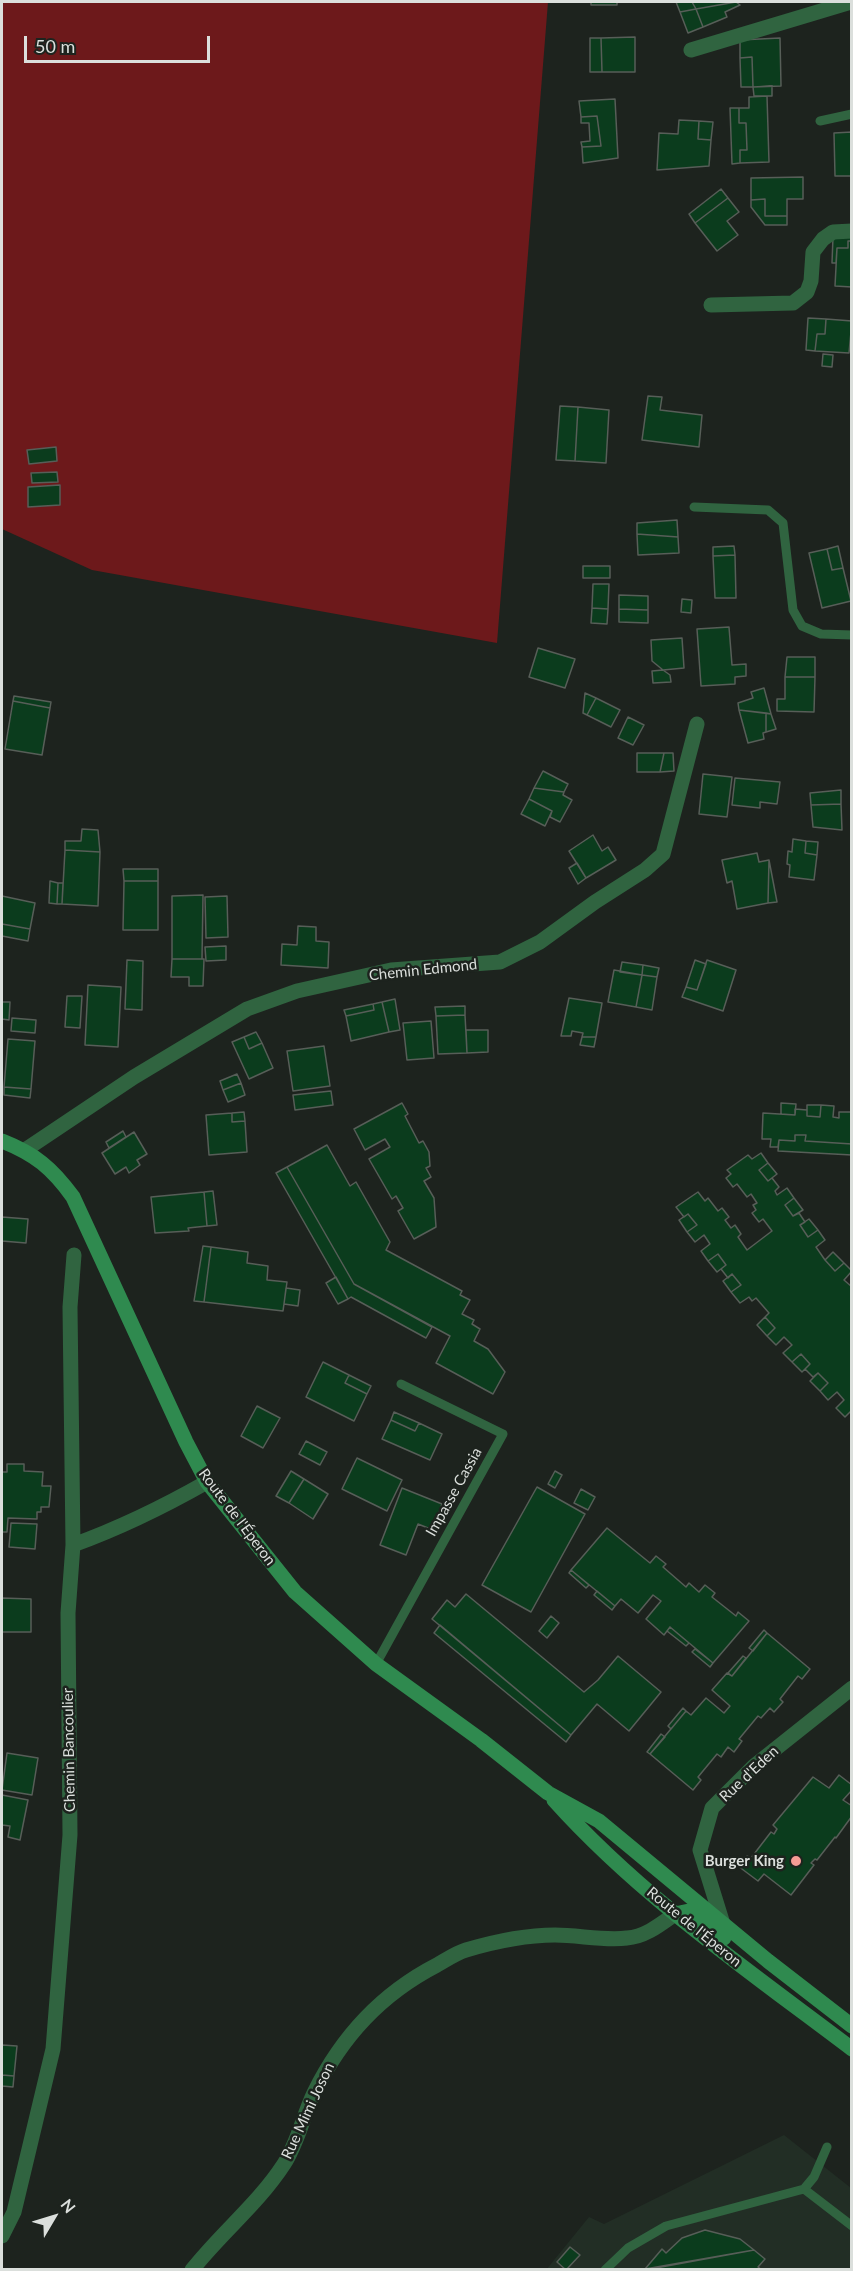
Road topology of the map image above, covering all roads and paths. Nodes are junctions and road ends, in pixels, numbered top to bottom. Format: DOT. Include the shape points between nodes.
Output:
graph roads {
  1 [pos="851,2"];
  2 [pos="691,50"];
  3 [pos="852,114"];
  4 [pos="820,121"];
  5 [pos="852,231"];
  6 [pos="711,304"];
  7 [pos="694,507"];
  8 [pos="852,635"];
  9 [pos="697,724"];
  10 [pos="2,1141"];
  11 [pos="25,1150"];
  12 [pos="74,1255"];
  13 [pos="401,1384"];
  14 [pos="207,1482"];
  15 [pos="73,1545"];
  16 [pos="376,1664"];
  17 [pos="852,1688"];
  18 [pos="548,1793"];
  19 [pos="675,1914"];
  20 [pos="723,1924"];
  21 [pos="768,1961"];
  22 [pos="852,2026"];
  23 [pos="852,2049"];
  24 [pos="827,2147"];
  25 [pos="804,2189"];
  26 [pos="852,2226"];
  27 [pos="2,2236"];
  28 [pos="192,2270"];
  29 [pos="605,2270"];
  1 -- 2 [label="street"];
  3 -- 4 [label="lane"];
  5 -- 6 [label="street" via="832,232 823,239 813,252 807,292 793,303"];
  7 -- 8 [label="lane" via="768,510 783,523 793,610 801,626 821,634"];
  9 -- 11 [label="street, Chemin Edmond" via="663,854 540,942 500,962 391,970 297,991 247,1010 134,1077"];
  10 -- 11 [label="main road, Route de l'Éperon"];
  11 -- 14 [label="main road, Route de l'Éperon" via="45,1164 73,1197"];
  12 -- 15 [label="street, Chemin Bancoulier" via="70,1307"];
  13 -- 16 [label="lane, Impasse Cassia" via="503,1434"];
  14 -- 15 [label="street" via="162,1508"];
  14 -- 16 [label="main road, Route de l'Éperon" via="296,1592"];
  15 -- 27 [label="street, Chemin Bancoulier" via="68,1613 70,1835 53,2049 14,2212"];
  16 -- 18 [label="main road, Route de l'Éperon"];
  17 -- 20 [label="street, Rue d'Eden" via="754,1766 712,1808 700,1850"];
  18 -- 19 [label="main road, Route de l'Éperon" via="588,1838"];
  18 -- 20 [label="main road, Route de l'Éperon" via="599,1821"];
  19 -- 21 [label="main road" via="689,1911 745,1954"];
  19 -- 23 [label="main road, Route de l'Éperon"];
  19 -- 28 [label="street, Rue Mimi Joson" via="653,1929 629,1938 553,1935 464,1951 397,1989 353,2031 331,2060 294,2146 262,2195"];
  20 -- 21 [label="main road, Route de l'Éperon"];
  21 -- 22 [label="main road, Route de l'Éperon"];
  24 -- 25 [label="lane" via="814,2177"];
  25 -- 26 [label="lane"];
  25 -- 29 [label="lane" via="666,2226 628,2248"];
}
